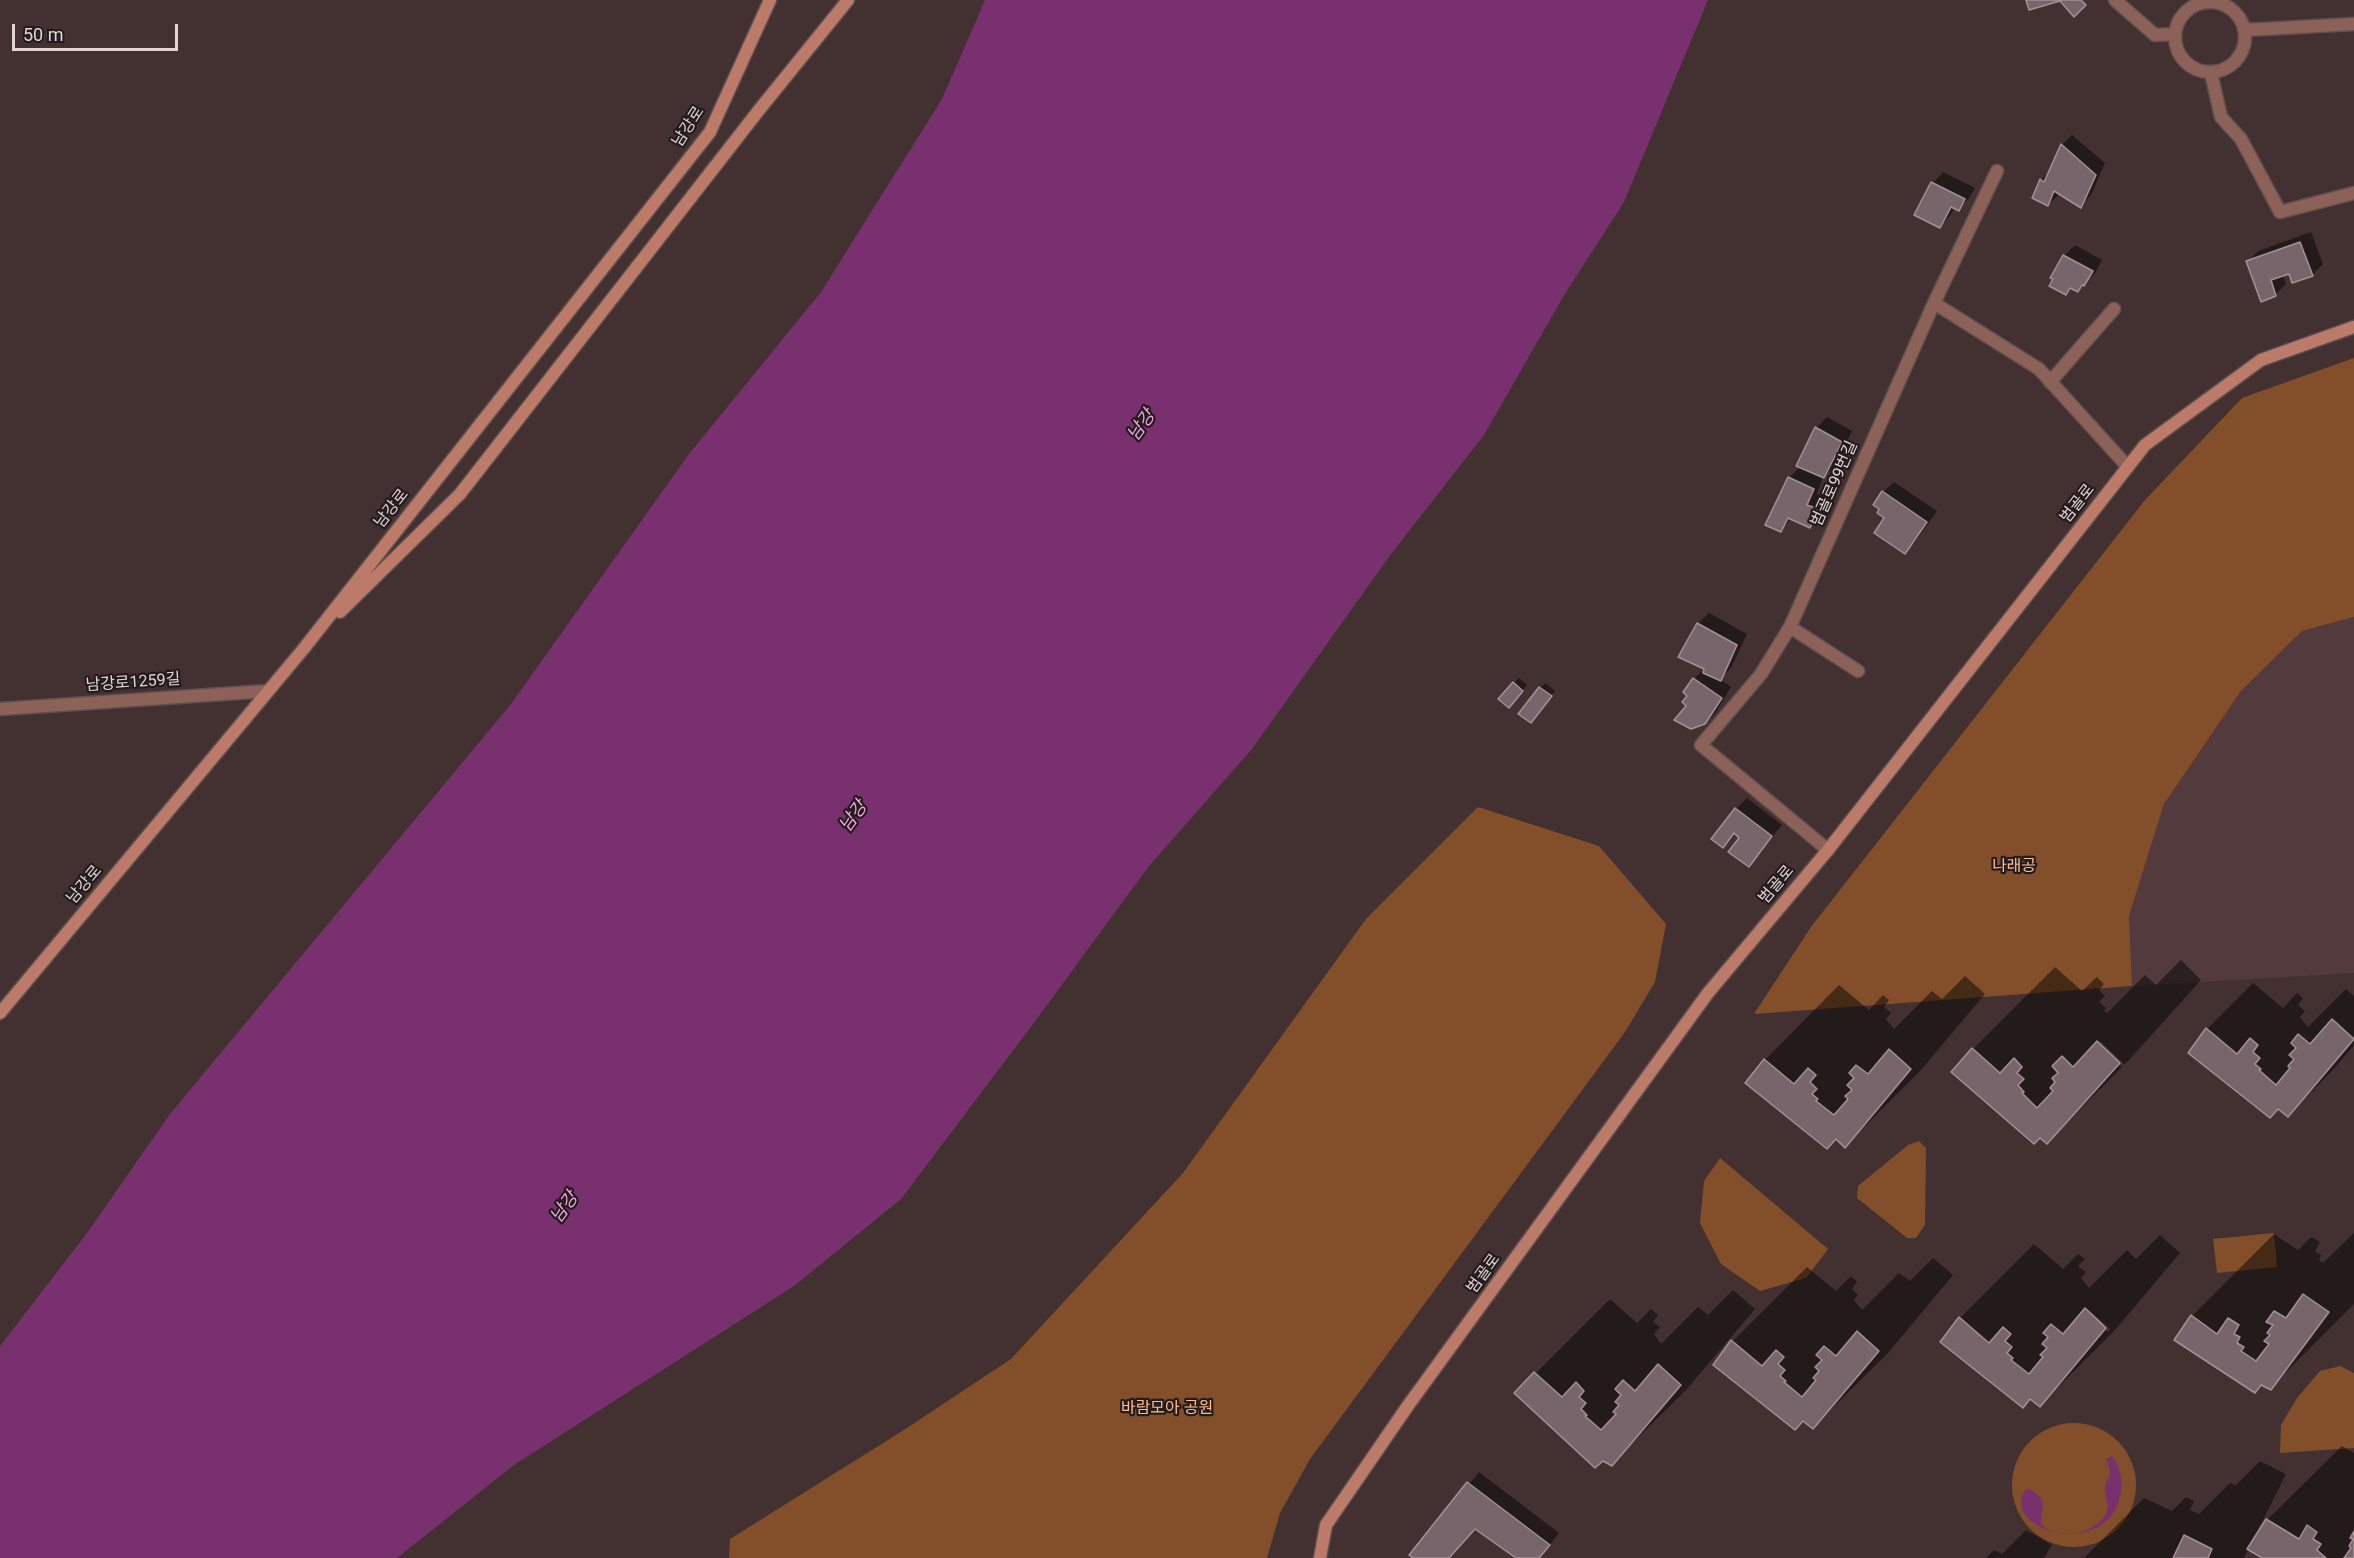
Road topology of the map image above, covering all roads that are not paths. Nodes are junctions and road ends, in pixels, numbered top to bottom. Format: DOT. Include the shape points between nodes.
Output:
graph roads {
  1 [pos="770,0"];
  2 [pos="848,0"];
  3 [pos="2115,0"];
  4 [pos="2354,24"];
  5 [pos="2245,30"];
  6 [pos="2174,33"];
  7 [pos="2211,73"];
  8 [pos="1997,171"];
  9 [pos="2354,193"];
  10 [pos="1934,303"];
  11 [pos="2114,309"];
  12 [pos="2354,327"];
  13 [pos="2050,381"];
  14 [pos="2128,467"];
  15 [pos="1790,627"];
  16 [pos="304,647"];
  17 [pos="1858,670"];
  18 [pos="268,691"];
  19 [pos="0,709"];
  20 [pos="1828,850"];
  21 [pos="0,1013"];
  22 [pos="1320,1558"];
  1 -- 16 [label="street, 남강로" via="710,132"];
  2 -- 16 [label="street" via="460,494"];
  3 -- 6 [label="street" via="2155,35"];
  4 -- 5 [label="street"];
  5 -- 6 [label="street" via="2234,11 2224,4 2202,2 2192,6 2177,23"];
  5 -- 7 [label="street" via="2241,54 2234,63"];
  6 -- 7 [label="street" via="2175,46 2188,66"];
  7 -- 9 [label="street" via="2222,117 2241,139 2280,212"];
  8 -- 10 [label="street, 범골로99번길"];
  10 -- 13 [label="street" via="2039,369"];
  10 -- 15 [label="street, 범골로99번길"];
  11 -- 13 [label="street"];
  12 -- 14 [label="street, 범골로" via="2261,360 2145,445"];
  13 -- 14 [label="street"];
  14 -- 20 [label="street, 범골로"];
  15 -- 17 [label="street"];
  15 -- 20 [label="street, 범골로99번길" via="1761,674 1701,745"];
  16 -- 18 [label="street, 남강로"];
  18 -- 19 [label="street, 남강로1259길"];
  18 -- 21 [label="street, 남강로"];
  20 -- 22 [label="street, 범골로" via="1708,993 1407,1407 1326,1525"];
}
